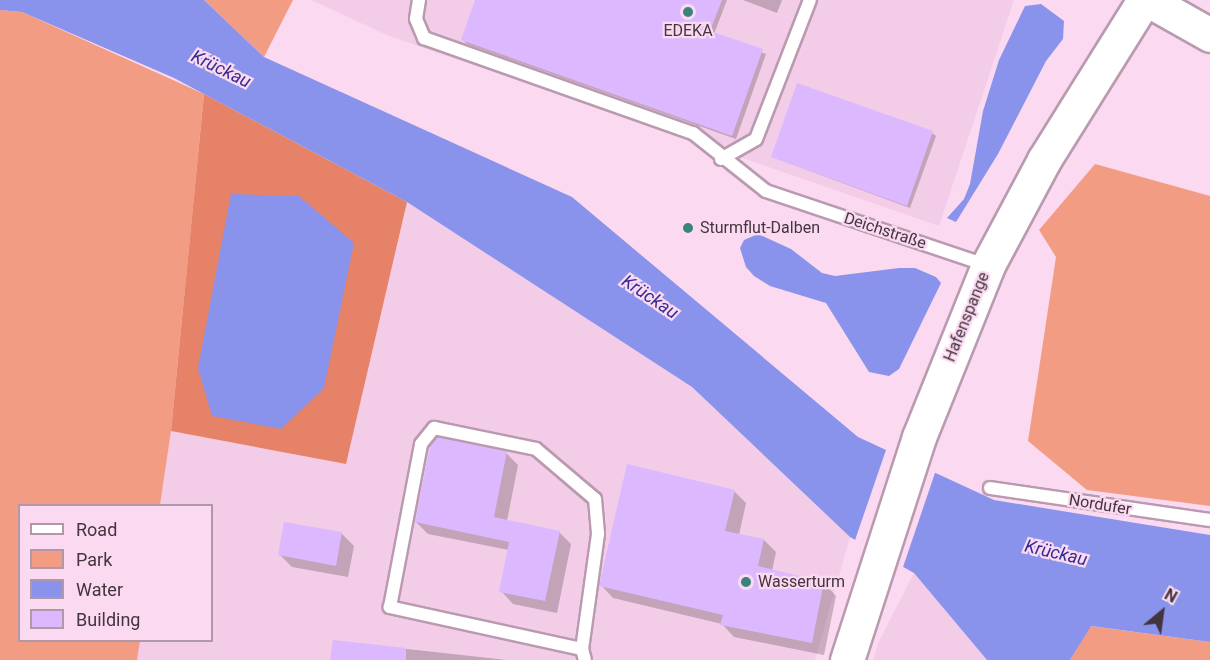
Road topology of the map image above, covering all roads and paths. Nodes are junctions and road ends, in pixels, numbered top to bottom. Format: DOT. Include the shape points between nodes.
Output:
graph roads {
  1 [pos="419,0"];
  2 [pos="810,0"];
  3 [pos="1146,0"];
  4 [pos="1210,35"];
  5 [pos="721,159"];
  6 [pos="987,265"];
  7 [pos="990,488"];
  8 [pos="1210,520"];
  9 [pos="583,654"];
  10 [pos="847,660"];
  1 -- 5 [label="lane, Deichstraße" via="416,19 424,38 693,133"];
  2 -- 5 [label="lane" via="756,139"];
  3 -- 4 [label="street"];
  3 -- 6 [label="street, Hafenspange" via="1044,160"];
  5 -- 6 [label="lane, Deichstraße" via="766,191"];
  6 -- 10 [label="street, Hafenspange" via="919,437"];
  7 -- 8 [label="lane, Nordufer"];
  9 -- 9 [label="lane" via="390,607 421,444 434,428 536,449 595,499 598,534"];
}
